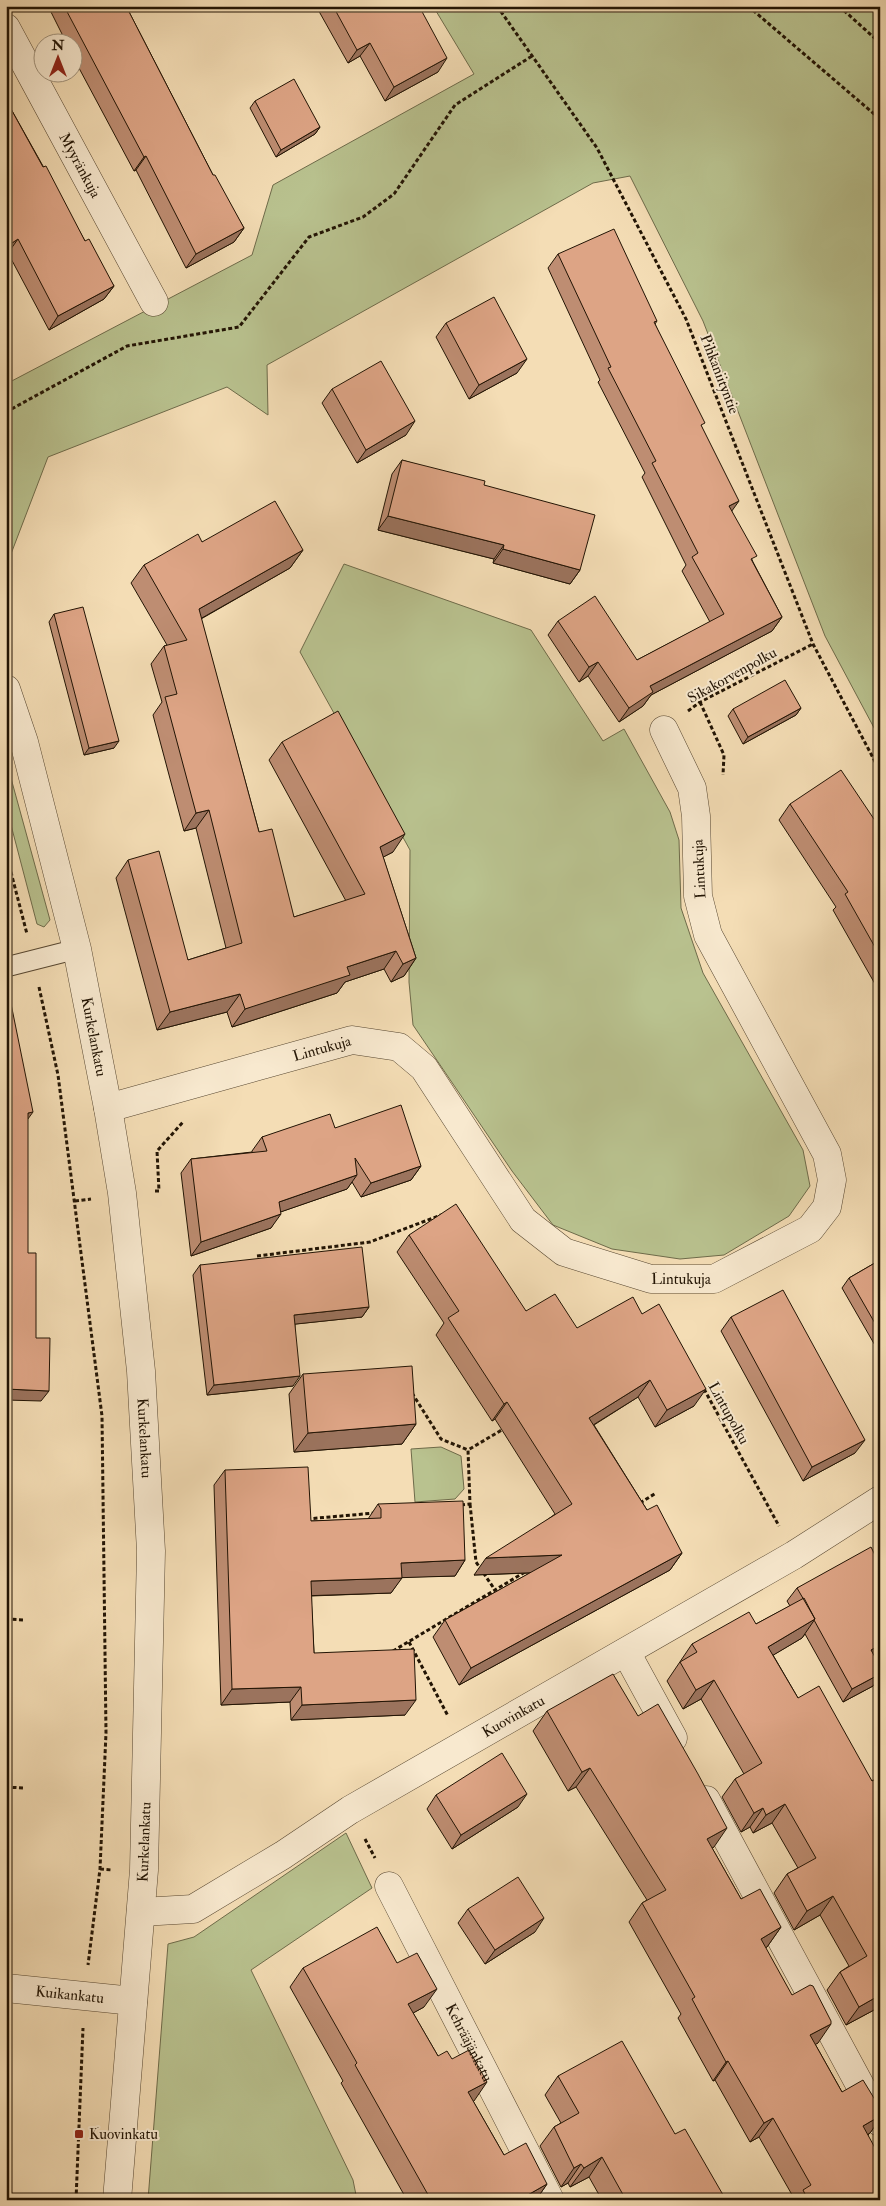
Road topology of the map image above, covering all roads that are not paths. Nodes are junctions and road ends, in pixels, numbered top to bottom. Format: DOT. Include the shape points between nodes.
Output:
graph roads {
  1 [pos="6,28"];
  2 [pos="154,302"];
  3 [pos="6,689"];
  4 [pos="664,730"];
  5 [pos="77,949"];
  6 [pos="6,967"];
  7 [pos="108,1108"];
  8 [pos="880,1500"];
  9 [pos="626,1652"];
  10 [pos="683,1756"];
  11 [pos="697,1782"];
  12 [pos="389,1886"];
  13 [pos="141,1912"];
  14 [pos="6,1988"];
  15 [pos="133,2002"];
  16 [pos="880,2122"];
  17 [pos="117,2200"];
  18 [pos="550,2200"];
  1 -- 2 [label="street, Myyränkuja"];
  3 -- 5 [label="street, Kurkelankatu" via="24,742"];
  4 -- 7 [label="street, Lintukuja" via="692,788 698,896 708,935 827,1154 832,1180 827,1207 810,1229 714,1279 651,1279 564,1252 523,1220 424,1068 399,1048 352,1040"];
  5 -- 6 [label="lane"];
  5 -- 7 [label="street, Kurkelankatu"];
  7 -- 13 [label="street, Kurkelankatu" via="122,1193 141,1371 151,1551"];
  8 -- 9 [label="street, Kuovinkatu" via="794,1556"];
  9 -- 10 [label="street"];
  9 -- 13 [label="street, Kuovinkatu" via="350,1810 193,1909"];
  11 -- 16 [label="street"];
  12 -- 18 [label="street, Kehrääjänkatu"];
  13 -- 15 [label="street, Kurkelankatu"];
  14 -- 15 [label="street, Kuikankatu"];
  15 -- 17 [label="street, Kurkelankatu"];
}
